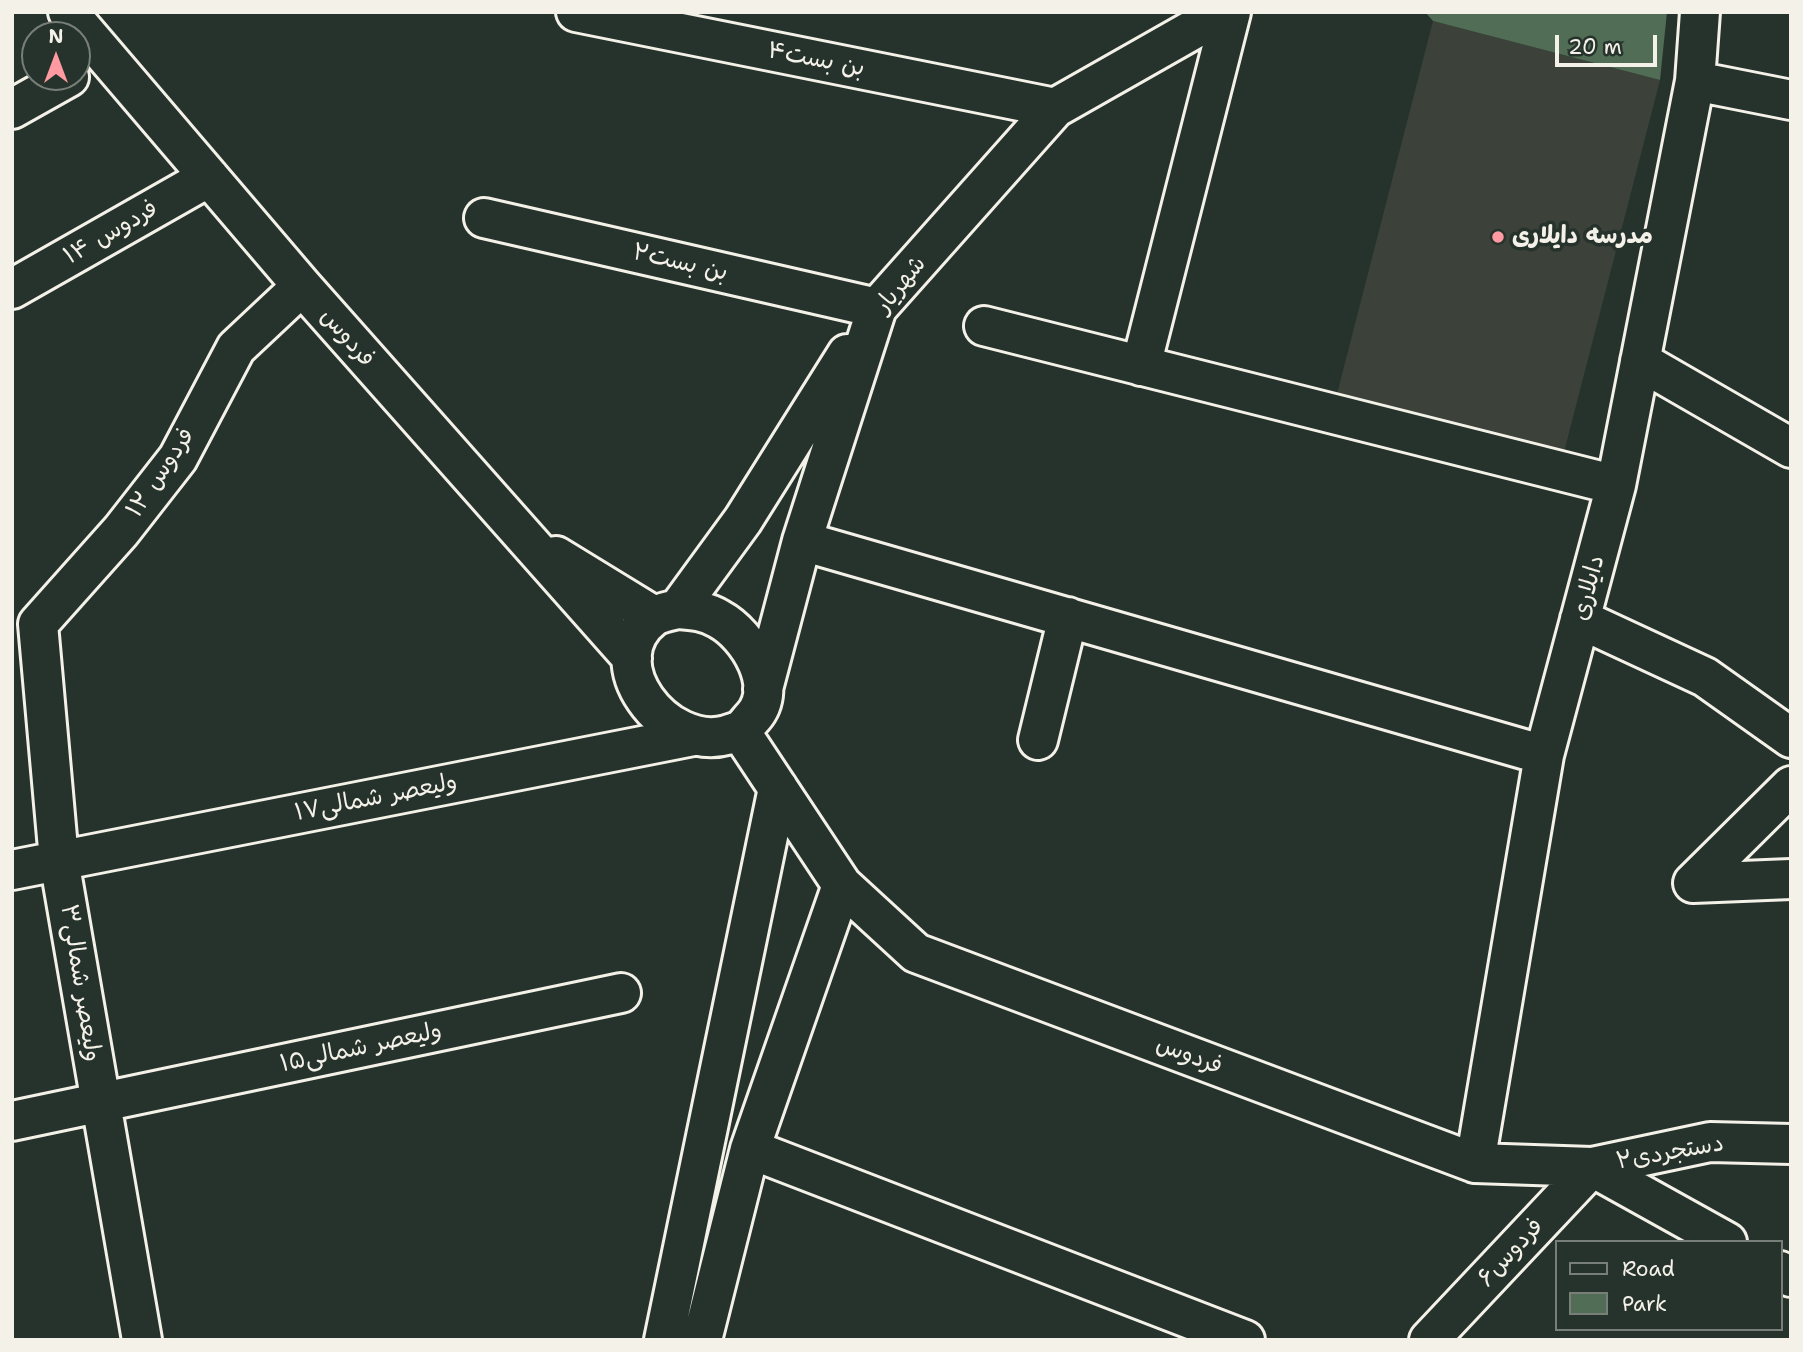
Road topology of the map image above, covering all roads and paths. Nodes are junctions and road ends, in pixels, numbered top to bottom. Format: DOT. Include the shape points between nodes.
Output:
graph roads {
  1 [pos="576,12"];
  2 [pos="1224,12"];
  3 [pos="1231,12"];
  4 [pos="1700,12"];
  5 [pos="91,64"];
  6 [pos="1695,81"];
  7 [pos="44,91"];
  8 [pos="1791,100"];
  9 [pos="1055,108"];
  10 [pos="12,109"];
  11 [pos="209,177"];
  12 [pos="484,218"];
  13 [pos="302,286"];
  14 [pos="12,289"];
  15 [pos="877,308"];
  16 [pos="984,326"];
  17 [pos="1640,361"];
  18 [pos="1141,366"];
  19 [pos="1791,448"];
  20 [pos="1616,485"];
  21 [pos="521,534"];
  22 [pos="802,541"];
  23 [pos="666,612"];
  24 [pos="1068,617"];
  25 [pos="1580,619"];
  26 [pos="25,626"];
  27 [pos="632,657"];
  28 [pos="763,689"];
  29 [pos="740,731"];
  30 [pos="693,736"];
  31 [pos="1791,738"];
  32 [pos="1038,740"];
  33 [pos="1544,755"];
  34 [pos="1791,786"];
  35 [pos="778,788"];
  36 [pos="59,860"];
  37 [pos="12,870"];
  38 [pos="1791,879"];
  39 [pos="842,885"];
  40 [pos="621,993"];
  41 [pos="100,1103"];
  42 [pos="12,1121"];
  43 [pos="1791,1144"];
  44 [pos="750,1149"];
  45 [pos="1475,1163"];
  46 [pos="1592,1167"];
  47 [pos="1723,1240"];
  48 [pos="142,1340"];
  49 [pos="664,1340"];
  50 [pos="702,1340"];
  51 [pos="1245,1340"];
  52 [pos="1429,1340"];
  1 -- 9 [label="street, بن بست۴"];
  2 -- 9 [label="street, شهریار"];
  3 -- 18 [label="street"];
  4 -- 6 [label="street, دایلاری"];
  5 -- 11 [label="street, فردوس"];
  6 -- 8 [label="street"];
  6 -- 17 [label="street, دایلاری"];
  7 -- 10 [label="street"];
  9 -- 15 [label="street, شهریار"];
  11 -- 13 [label="street, فردوس"];
  11 -- 14 [label="street, فردوس ۱۴"];
  12 -- 15 [label="street, بن بست۲"];
  13 -- 21 [label="street, فردوس"];
  13 -- 26 [label="street, فردوس ۱۲" via="236,348 178,458 121,531"];
  15 -- 22 [label="street, شهریار"];
  15 -- 23 [label="street" via="743,520"];
  16 -- 18 [label="street"];
  17 -- 19 [label="street"];
  17 -- 20 [label="street, دایلاری"];
  18 -- 20 [label="street"];
  20 -- 25 [label="street, دایلاری"];
  21 -- 23 [label="street"];
  21 -- 27 [label="street, فردوس"];
  22 -- 24 [label="street"];
  22 -- 28 [label="street, شهریار"];
  23 -- 27 [label="street" via="637,634"];
  23 -- 28 [label="street" via="701,611 737,632 760,666"];
  24 -- 32 [label="street"];
  24 -- 33 [label="street"];
  25 -- 31 [label="street" via="1704,677"];
  25 -- 33 [label="street, دایلاری"];
  26 -- 36 [label="street, ولیعصر شمالی۳"];
  27 -- 30 [label="street" via="635,681 645,699 658,715"];
  28 -- 29 [label="street" via="757,712"];
  29 -- 30 [label="street" via="716,738"];
  29 -- 35 [label="street, فردوس"];
  30 -- 36 [label="street, ولیعصر شمالی۱۷"];
  33 -- 45 [label="street, دایلاری"];
  34 -- 38 [label="street" via="1693,883"];
  35 -- 39 [label="street, فردوس"];
  35 -- 49 [label="street"];
  36 -- 37 [label="street, ولیعصر شمالی۱۷"];
  36 -- 41 [label="street, ولیعصر شمالی۳"];
  39 -- 44 [label="street"];
  39 -- 45 [label="street, فردوس" via="916,953"];
  40 -- 41 [label="street, ولیعصر شمالی۱۵"];
  41 -- 42 [label="street, ولیعصر شمالی۱۵"];
  41 -- 48 [label="street, ولیعصر شمالی۳"];
  43 -- 46 [label="street, دستجردی۲" via="1710,1142"];
  44 -- 50 [label="street"];
  44 -- 51 [label="street"];
  45 -- 46 [label="street, فردوس"];
  46 -- 47 [label="street, فردوس"];
  46 -- 52 [label="street, فردوس۶"];
}
